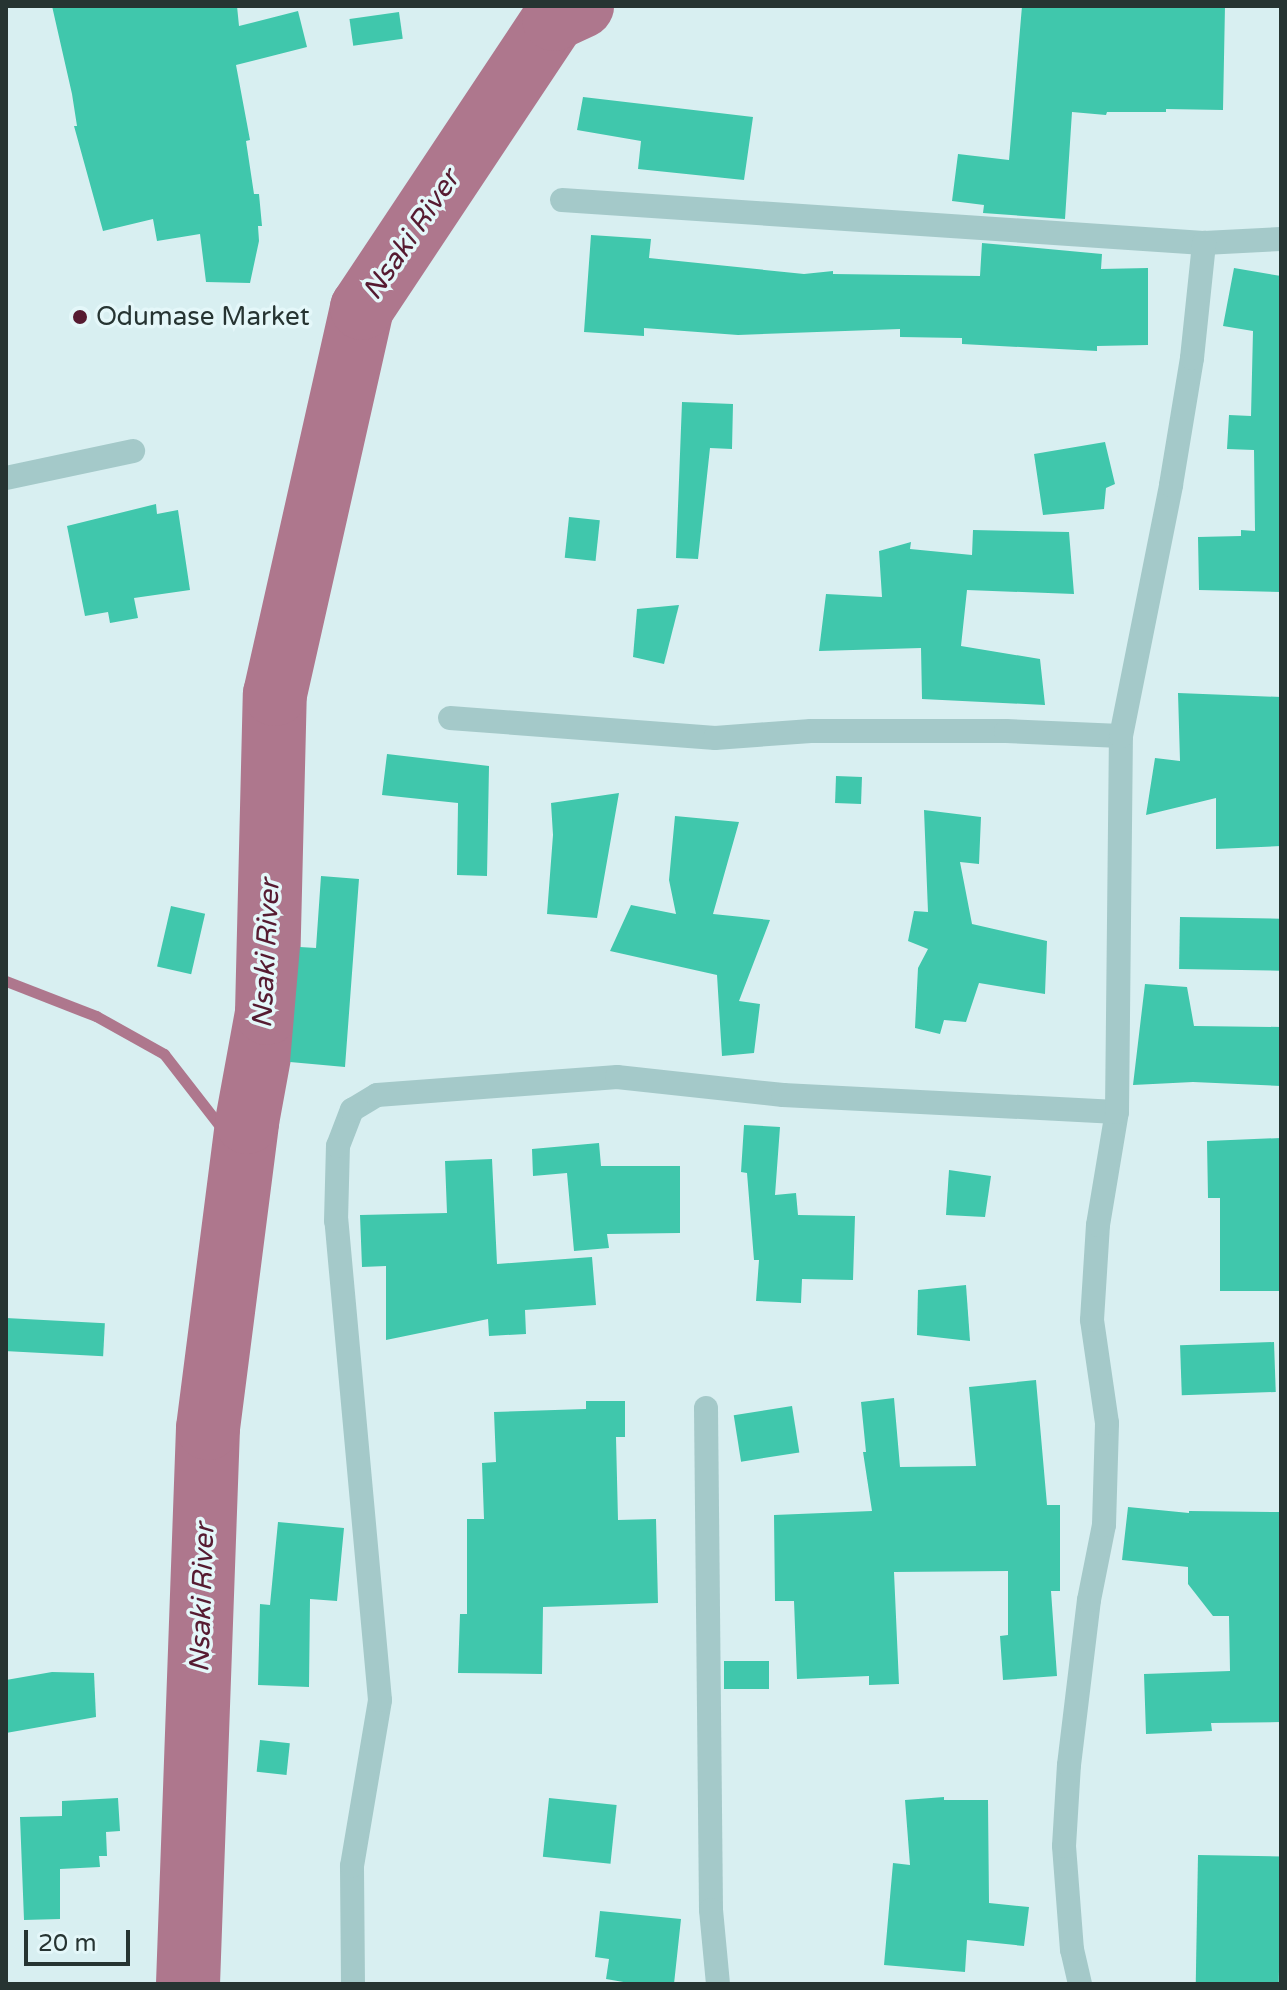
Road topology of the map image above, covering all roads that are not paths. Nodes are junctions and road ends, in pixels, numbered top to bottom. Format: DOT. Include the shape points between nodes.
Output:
graph roads {
  1 [pos="562,200"];
  2 [pos="1281,239"];
  3 [pos="1204,243"];
  4 [pos="133,451"];
  5 [pos="6,478"];
  6 [pos="450,718"];
  7 [pos="1121,736"];
  8 [pos="1117,1112"];
  9 [pos="706,1408"];
  10 [pos="353,1984"];
  11 [pos="718,1984"];
  12 [pos="1080,1984"];
  1 -- 3 [label="street"];
  2 -- 3 [label="street"];
  3 -- 7 [label="street" via="1171,485"];
  4 -- 5 [label="street"];
  6 -- 7 [label="street" via="715,738 826,731"];
  7 -- 8 [label="street"];
  8 -- 10 [label="street" via="783,1095 617,1077 377,1095 352,1110 338,1146 336,1221 380,1700 352,1866"];
  8 -- 12 [label="street" via="1098,1225 1092,1320 1107,1423 1104,1525 1089,1600 1064,1846 1072,1950"];
  9 -- 11 [label="street" via="711,1910"];
}
